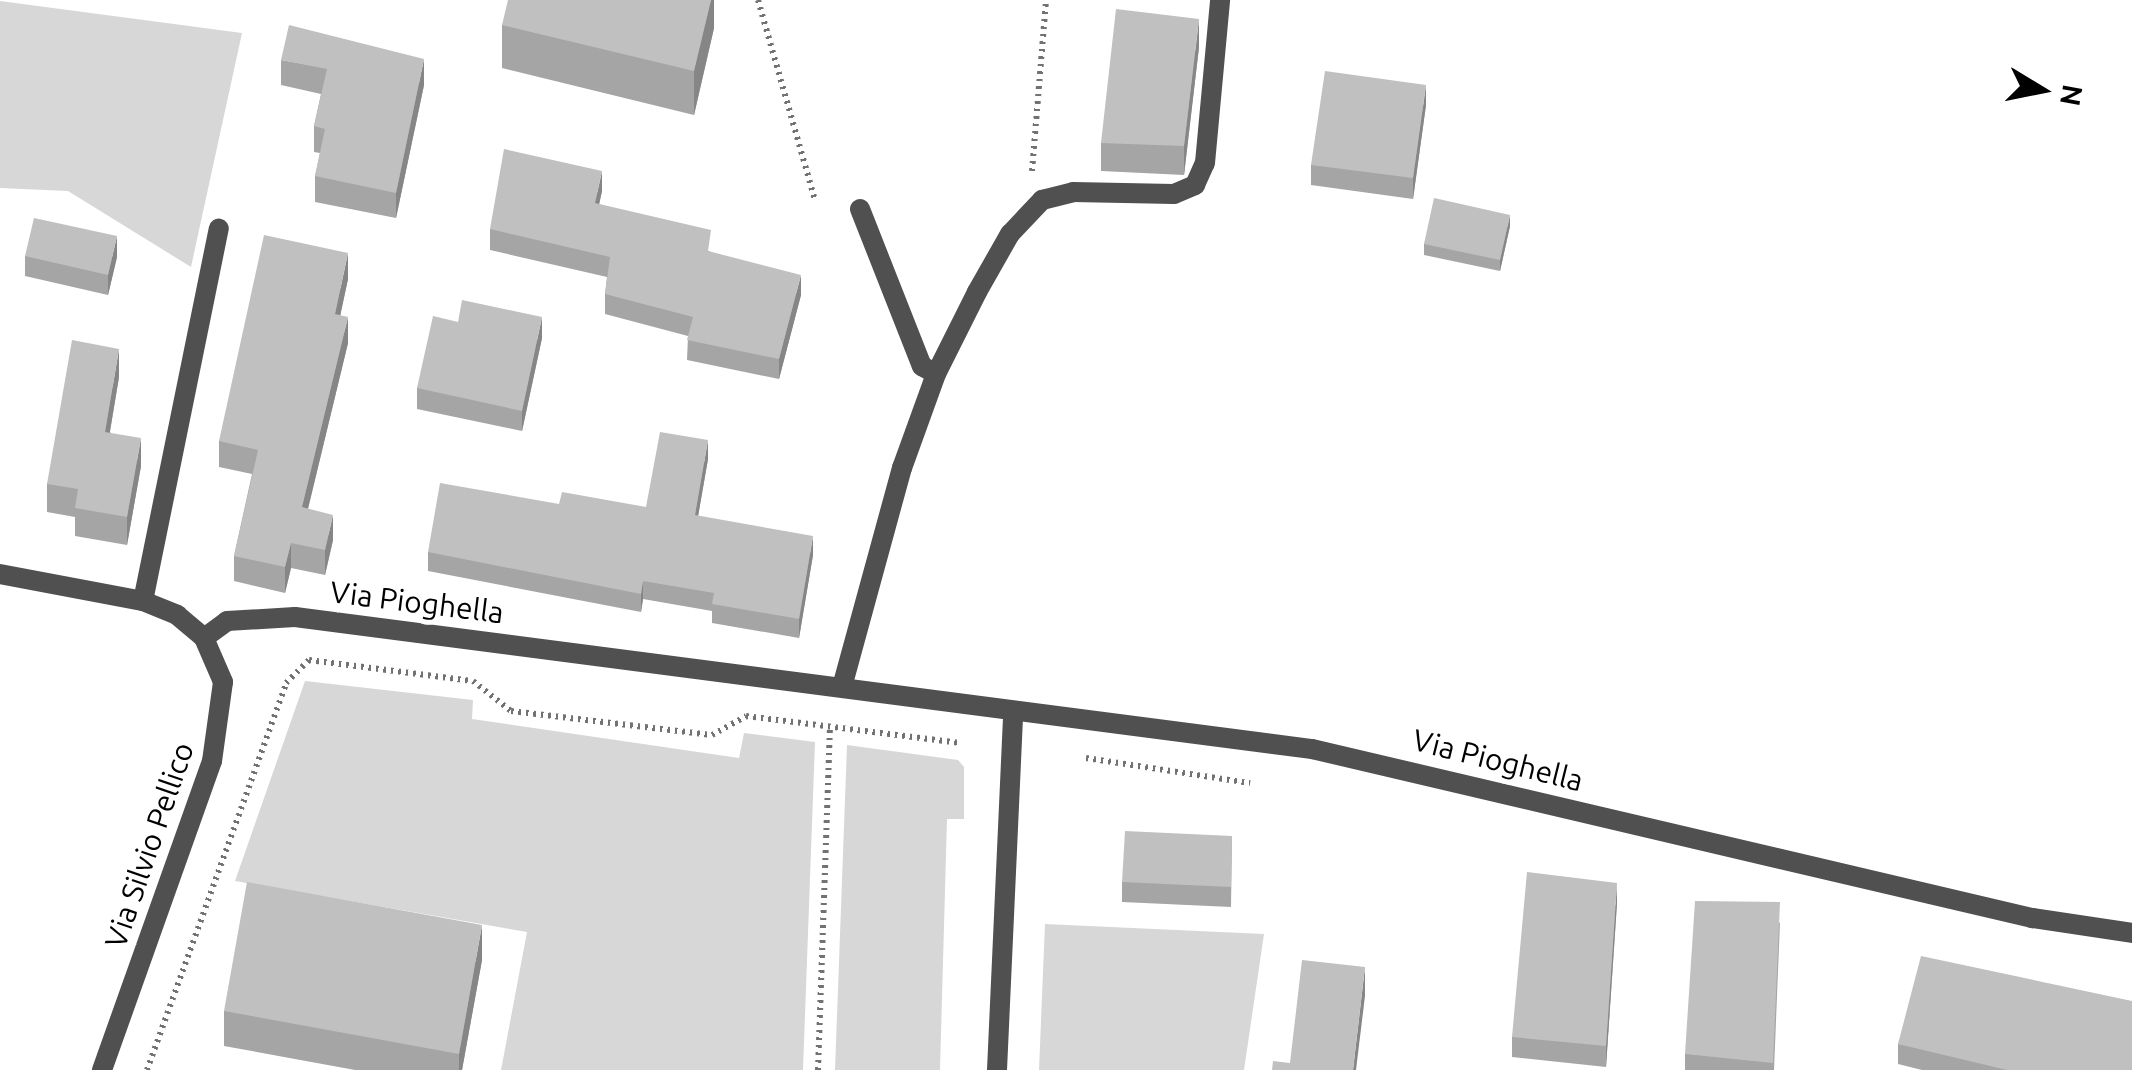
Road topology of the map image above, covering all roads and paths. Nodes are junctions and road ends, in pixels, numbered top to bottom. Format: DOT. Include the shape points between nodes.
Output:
graph roads {
  1 [pos="758,0"];
  2 [pos="1046,0"];
  3 [pos="1220,0"];
  4 [pos="816,200"];
  5 [pos="1042,200"];
  6 [pos="860,208"];
  7 [pos="219,228"];
  8 [pos="936,374"];
  9 [pos="0,574"];
  10 [pos="143,601"];
  11 [pos="204,638"];
  12 [pos="842,687"];
  13 [pos="1013,711"];
  14 [pos="830,726"];
  15 [pos="960,743"];
  16 [pos="1084,758"];
  17 [pos="1250,783"];
  18 [pos="2132,933"];
  19 [pos="102,1070"];
  20 [pos="147,1070"];
  21 [pos="818,1070"];
  22 [pos="997,1070"];
  1 -- 4 [label="path"];
  2 -- 5 [label="path" via="1030,167"];
  3 -- 5 [label="street" via="1205,162 1195,184 1174,194 1073,192"];
  5 -- 8 [label="street" via="1010,234"];
  6 -- 8 [label="street" via="922,366"];
  7 -- 10 [label="street"];
  8 -- 12 [label="street" via="902,468"];
  9 -- 10 [label="street"];
  10 -- 11 [label="street" via="177,615"];
  11 -- 12 [label="street, Via Pioghella" via="226,621 295,617"];
  11 -- 19 [label="street, Via Silvio Pellico" via="223,682 212,761"];
  12 -- 13 [label="street, Via Pioghella"];
  13 -- 18 [label="street, Via Pioghella" via="1384,762 1876,883"];
  13 -- 22 [label="street"];
  14 -- 15 [label="path"];
  14 -- 20 [label="path" via="746,716 712,735 510,710 473,681 308,660 286,683"];
  14 -- 21 [label="path"];
  16 -- 17 [label="path"];
}
